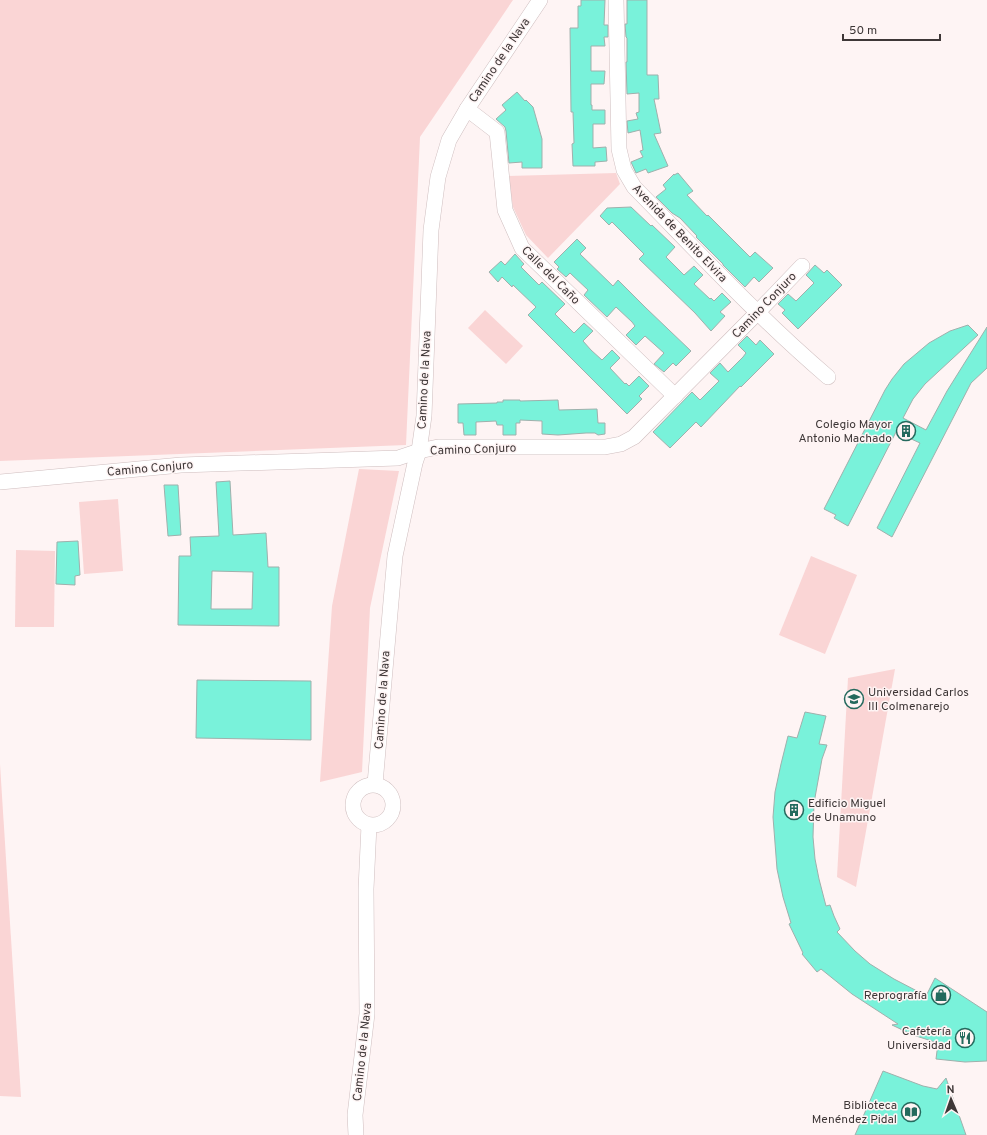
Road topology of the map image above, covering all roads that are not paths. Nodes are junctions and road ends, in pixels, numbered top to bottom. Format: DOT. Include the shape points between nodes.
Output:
graph roads {
  1 [pos="540,0"];
  2 [pos="616,0"];
  3 [pos="467,109"];
  4 [pos="802,266"];
  5 [pos="758,313"];
  6 [pos="828,377"];
  7 [pos="675,396"];
  8 [pos="418,451"];
  9 [pos="0,482"];
  10 [pos="375,784"];
  11 [pos="369,825"];
  12 [pos="356,1135"];
  1 -- 3 [label="street, Camino de la Nava"];
  2 -- 5 [label="street, Avenida de Benito Elvira" via="619,149 624,170 634,187"];
  3 -- 7 [label="street, Calle del Caño" via="497,132 505,210 522,248"];
  3 -- 8 [label="street, Camino de la Nava" via="449,140 438,177 431,230 424,416"];
  4 -- 5 [label="street, Camino Conjuro"];
  5 -- 6 [label="street, Avenida de Benito Elvira"];
  5 -- 7 [label="street, Camino Conjuro"];
  7 -- 8 [label="street, Camino Conjuro" via="634,437 621,444 605,447 438,447"];
  8 -- 9 [label="street, Camino Conjuro" via="398,458 181,465"];
  8 -- 10 [label="street, Camino de la Nava" via="395,556"];
  10 -- 11 [label="street" via="360,788 352,801 356,816 361,822"];
  10 -- 11 [label="street" via="389,792 393,808 385,822"];
  11 -- 12 [label="street, Camino de la Nava" via="366,889 367,1014 355,1115"];
}
